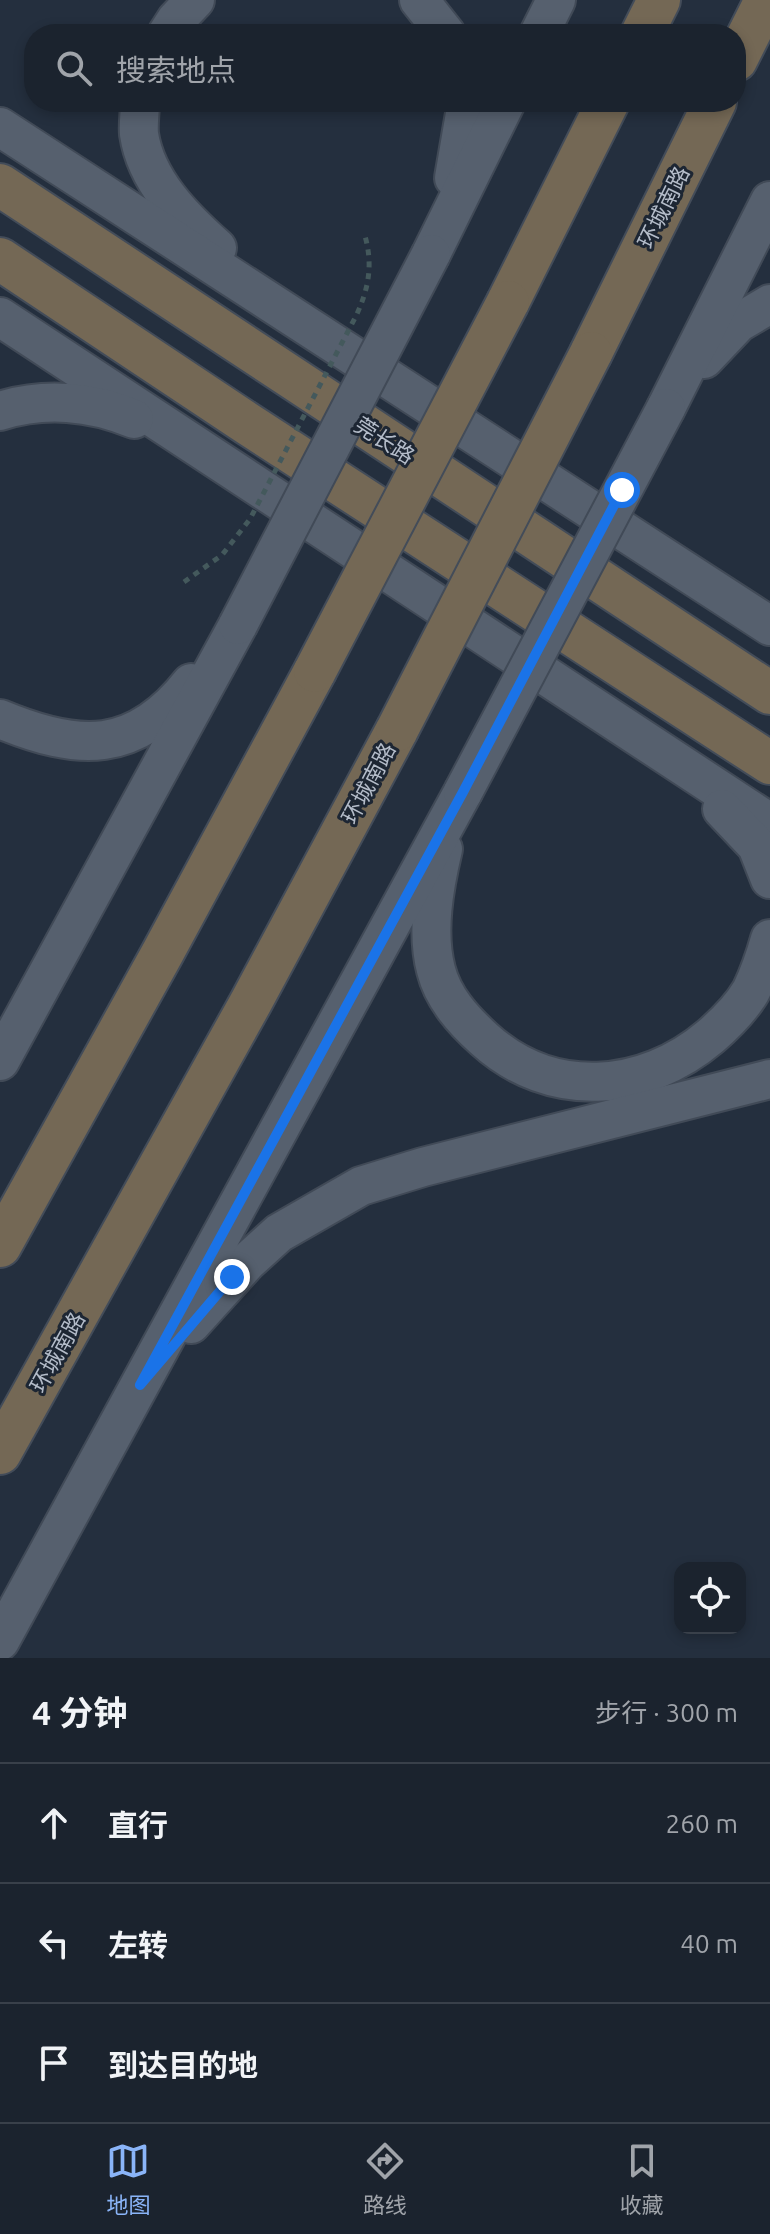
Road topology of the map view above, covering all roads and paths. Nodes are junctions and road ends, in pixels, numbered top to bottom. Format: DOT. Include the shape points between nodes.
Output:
graph roads {
  1 [pos="195,0"];
  2 [pos="419,0"];
  3 [pos="556,0"];
  4 [pos="659,0"];
  5 [pos="766,0"];
  6 [pos="173,24"];
  7 [pos="438,24"];
  8 [pos="544,24"];
  9 [pos="647,24"];
  10 [pos="746,40"];
  11 [pos="140,112"];
  12 [pos="465,112"];
  13 [pos="501,112"];
  14 [pos="603,112"];
  15 [pos="710,112"];
  16 [pos="0,127"];
  17 [pos="0,185"];
  18 [pos="770,201"];
  19 [pos="365,236"];
  20 [pos="431,254"];
  21 [pos="0,259"];
  22 [pos="770,304"];
  23 [pos="0,317"];
  24 [pos="300,321"];
  25 [pos="666,408"];
  26 [pos="0,411"];
  27 [pos="218,460"];
  28 [pos="184,582"];
  29 [pos="754,612"];
  30 [pos="238,625"];
  31 [pos="770,626"];
  32 [pos="770,693"];
  33 [pos="0,719"];
  34 [pos="652,745"];
  35 [pos="770,763"];
  36 [pos="463,792"];
  37 [pos="770,823"];
  38 [pos="770,879"];
  39 [pos="770,939"];
  40 [pos="0,1061"];
  41 [pos="770,1079"];
  42 [pos="0,1246"];
  43 [pos="140,1385"];
  44 [pos="0,1453"];
  45 [pos="0,1641"];
  1 -- 6 [label="main road"];
  2 -- 7 [label="main road"];
  3 -- 8 [label="main road"];
  4 -- 9 [label="highway"];
  5 -- 10 [label="highway"];
  11 -- 24 [label="main road" via="147,164 167,197 192,226"];
  12 -- 20 [label="main road" via="457,166"];
  13 -- 20 [label="main road"];
  14 -- 42 [label="highway, bridge" via="315,671"];
  15 -- 44 [label="highway, 环城南路, bridge" via="397,730"];
  16 -- 24 [label="main road"];
  17 -- 32 [label="highway, 莞长路"];
  18 -- 25 [label="main road"];
  19 -- 28 [label="path, bridge" via="370,253 366,294 250,519 222,555"];
  20 -- 30 [label="main road, bridge"];
  21 -- 35 [label="highway"];
  22 -- 25 [label="main road" via="738,323 715,346"];
  23 -- 27 [label="main road"];
  24 -- 29 [label="main road"];
  25 -- 36 [label="main road, bridge"];
  26 -- 27 [label="main road" via="45,402 98,406 150,425"];
  27 -- 34 [label="main road"];
  29 -- 31 [label="main road"];
  30 -- 33 [label="main road" via="179,699 134,734 66,741"];
  30 -- 40 [label="main road"];
  34 -- 37 [label="main road"];
  34 -- 38 [label="main road" via="741,827 757,846"];
  36 -- 39 [label="main road" via="436,883 436,970 447,998 469,1025 529,1069 566,1080 604,1083 640,1077 673,1063 726,1023 750,993"];
  36 -- 43 [label="main road"];
  41 -- 43 [label="main road" via="361,1186 279,1233 217,1293"];
  43 -- 45 [label="main road"];
}
